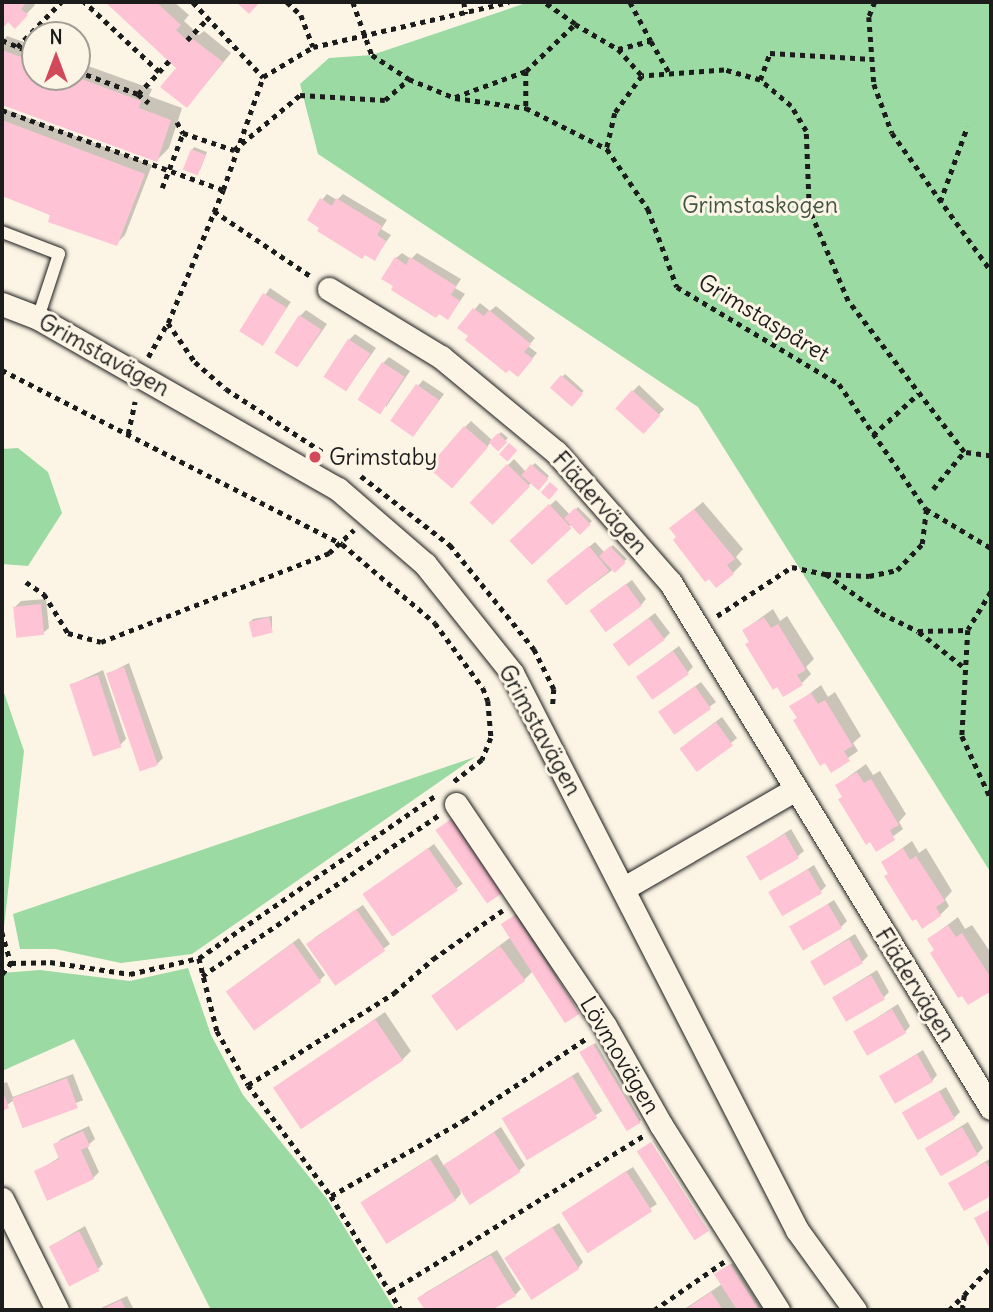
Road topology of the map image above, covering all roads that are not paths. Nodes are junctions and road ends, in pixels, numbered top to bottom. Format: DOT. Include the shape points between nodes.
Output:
graph roads {
  1 [pos="2,232"];
  2 [pos="329,289"];
  3 [pos="2,304"];
  4 [pos="38,317"];
  5 [pos="794,790"];
  6 [pos="449,793"];
  7 [pos="625,887"];
  8 [pos="991,1108"];
  9 [pos="2,1199"];
  10 [pos="57,1310"];
  11 [pos="778,1310"];
  12 [pos="855,1310"];
  1 -- 4 [label="lane" via="59,254"];
  2 -- 5 [label="street, Flädervägen" via="441,357 556,452 670,582"];
  3 -- 4 [label="street, Grimstavägen"];
  4 -- 7 [label="street, Grimstavägen" via="338,489 425,564 512,673"];
  5 -- 7 [label="street"];
  5 -- 8 [label="street, Flädervägen"];
  6 -- 11 [label="street, Lövmovägen" via="606,1026 661,1125"];
  7 -- 12 [label="street, Grimstavägen" via="797,1230"];
  9 -- 10 [label="street"];
}
